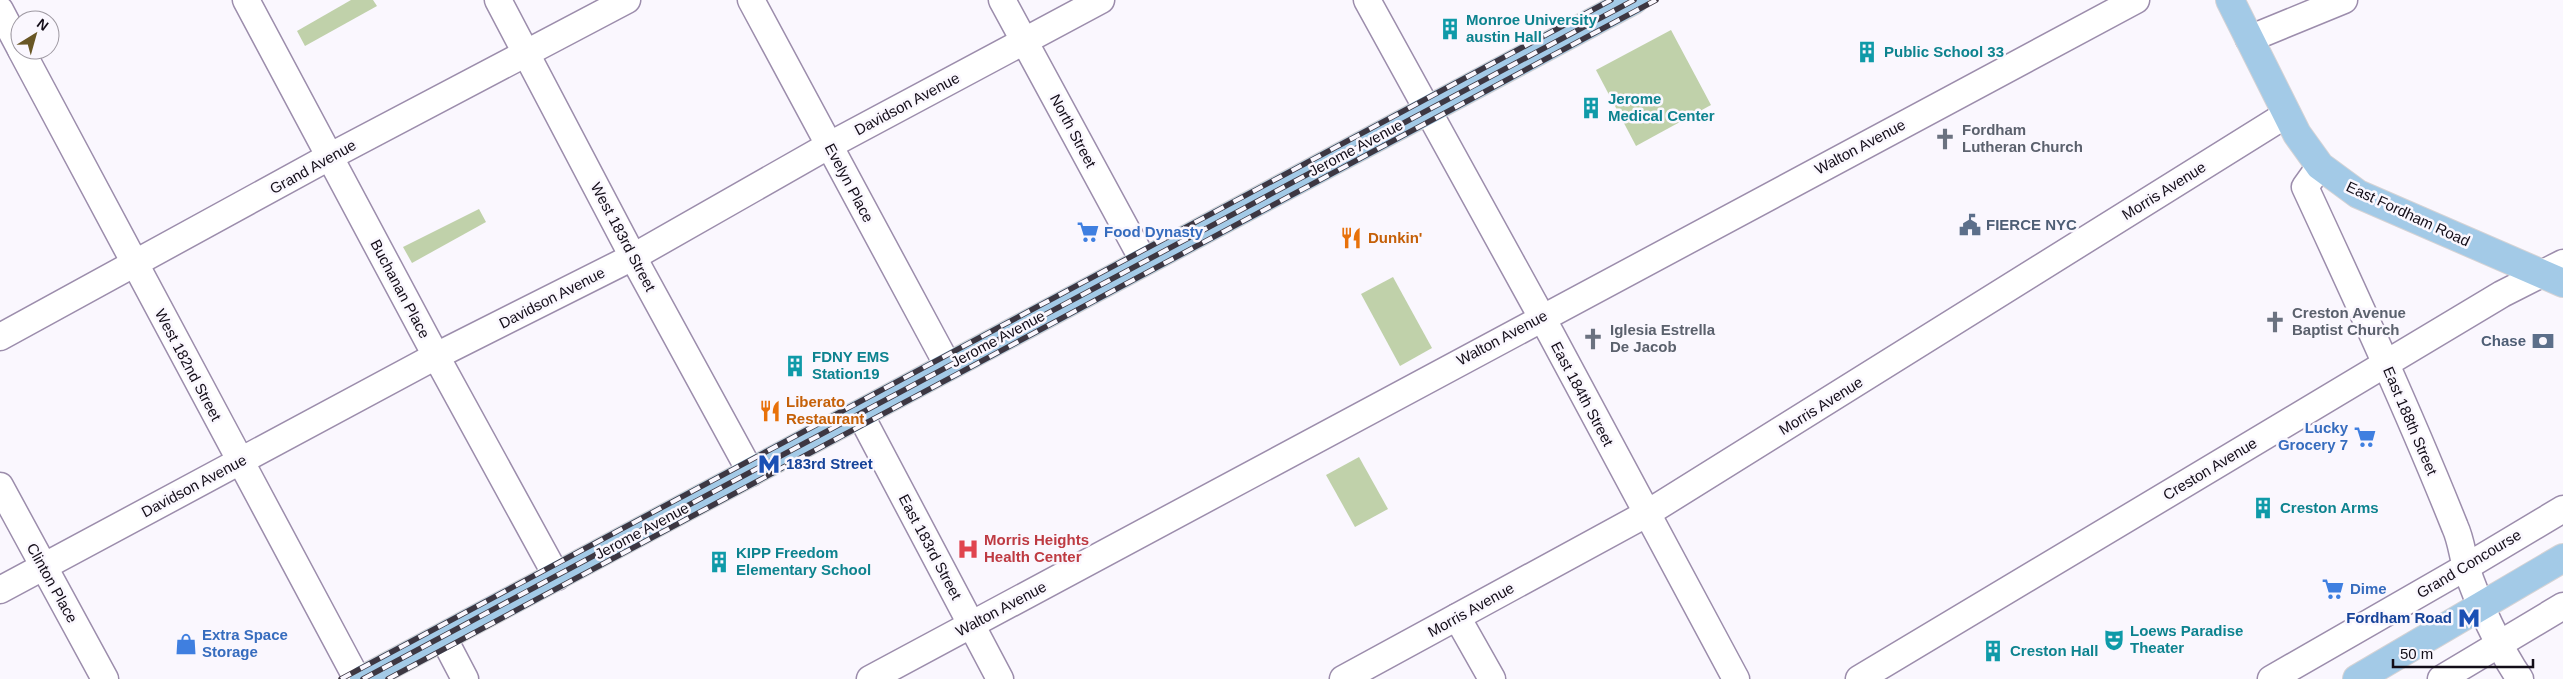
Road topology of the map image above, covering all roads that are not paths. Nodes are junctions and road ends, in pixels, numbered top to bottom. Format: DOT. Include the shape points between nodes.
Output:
graph roads {
  1 [pos="246,0"];
  2 [pos="498,0"];
  3 [pos="627,0"];
  4 [pos="751,0"];
  5 [pos="1002,0"];
  6 [pos="1101,0"];
  7 [pos="1367,0"];
  8 [pos="1634,0"];
  9 [pos="2136,0"];
  10 [pos="2230,0"];
  11 [pos="2344,0"];
  12 [pos="0,10"];
  13 [pos="10,30"];
  14 [pos="2249,39"];
  15 [pos="1024,41"];
  16 [pos="527,53"];
  17 [pos="26,60"];
  18 [pos="1427,110"];
  19 [pos="2287,114"];
  20 [pos="828,146"];
  21 [pos="329,157"];
  22 [pos="2320,166"];
  23 [pos="632,258"];
  24 [pos="1144,262"];
  25 [pos="134,265"];
  26 [pos="2556,273"];
  27 [pos="1541,317"];
  28 [pos="0,337"];
  29 [pos="436,356"];
  30 [pos="2386,364"];
  31 [pos="948,366"];
  32 [pos="860,414"];
  33 [pos="239,461"];
  34 [pos="751,473"];
  35 [pos="0,486"];
  36 [pos="2563,508"];
  37 [pos="1646,514"];
  38 [pos="2563,558"];
  39 [pos="43,567"];
  40 [pos="2466,567"];
  41 [pos="557,576"];
  42 [pos="0,590"];
  43 [pos="2483,606"];
  44 [pos="2563,606"];
  45 [pos="1457,617"];
  46 [pos="971,625"];
  47 [pos="443,638"];
  48 [pos="2500,644"];
  49 [pos="105,679"];
  50 [pos="357,679"];
  51 [pos="364,679"];
  52 [pos="465,679"];
  53 [pos="870,679"];
  54 [pos="1000,679"];
  55 [pos="1343,679"];
  56 [pos="1492,679"];
  57 [pos="1736,679"];
  58 [pos="1859,679"];
  59 [pos="2271,679"];
  60 [pos="2357,679"];
  61 [pos="2441,679"];
  62 [pos="2520,679"];
  1 -- 21 [label="street, Buchanan Place"];
  2 -- 16 [label="street, West 183rd Street"];
  3 -- 16 [label="street, Grand Avenue"];
  4 -- 20 [label="street, Evelyn Place"];
  5 -- 15 [label="street, North Street"];
  6 -- 15 [label="street, Davidson Avenue"];
  7 -- 18 [label="street, East 184th Street"];
  8 -- 18 [label="main road, Jerome Avenue"];
  9 -- 27 [label="street, Walton Avenue"];
  10 -- 14 [label="main road, East Fordham Road"];
  11 -- 14 [label="street"];
  12 -- 13 [label="street, West 182nd Street"];
  14 -- 19 [label="main road, East Fordham Road"];
  15 -- 20 [label="street, Davidson Avenue"];
  15 -- 24 [label="street, North Street"];
  16 -- 21 [label="street, Grand Avenue"];
  16 -- 23 [label="street, West 183rd Street"];
  17 -- 25 [label="street, West 182nd Street"];
  18 -- 24 [label="main road, Jerome Avenue"];
  18 -- 27 [label="street, East 184th Street"];
  19 -- 22 [label="main road, East Fordham Road"];
  19 -- 37 [label="street, Morris Avenue"];
  20 -- 23 [label="street, Davidson Avenue"];
  20 -- 31 [label="street, Evelyn Place"];
  21 -- 25 [label="street, Grand Avenue"];
  21 -- 29 [label="street, Buchanan Place"];
  22 -- 26 [label="main road, East Fordham Road" via="2358,194"];
  22 -- 30 [label="street, East 188th Street" via="2305,188"];
  23 -- 29 [label="street, Davidson Avenue"];
  23 -- 34 [label="street, West 183rd Street"];
  24 -- 31 [label="main road, Jerome Avenue"];
  25 -- 28 [label="street, Grand Avenue"];
  25 -- 33 [label="street, West 182nd Street"];
  26 -- 30 [label="street, Creston Avenue" via="2502,294"];
  27 -- 37 [label="street, East 184th Street"];
  27 -- 46 [label="street, Walton Avenue"];
  29 -- 33 [label="street, Davidson Avenue"];
  29 -- 41 [label="street, Buchanan Place"];
  30 -- 40 [label="street, East 188th Street" via="2456,528"];
  30 -- 58 [label="street, Creston Avenue"];
  31 -- 32 [label="main road, Jerome Avenue"];
  32 -- 34 [label="main road, Jerome Avenue"];
  32 -- 46 [label="street, East 183rd Street"];
  33 -- 39 [label="street, Davidson Avenue"];
  33 -- 50 [label="street, West 182nd Street"];
  34 -- 41 [label="main road, Jerome Avenue"];
  35 -- 39 [label="street, Clinton Place"];
  36 -- 40 [label="street, Grand Concourse"];
  37 -- 45 [label="street, Morris Avenue"];
  37 -- 57 [label="street, East 184th Street"];
  38 -- 43 [label="main road"];
  39 -- 42 [label="street, Davidson Avenue"];
  39 -- 49 [label="street, Clinton Place"];
  40 -- 43 [label="street, East 188th Street"];
  40 -- 59 [label="street, Grand Concourse"];
  41 -- 47 [label="main road, Jerome Avenue"];
  43 -- 48 [label="street, East 188th Street"];
  43 -- 60 [label="main road"];
  44 -- 48 [label="street"];
  45 -- 55 [label="street, Morris Avenue"];
  45 -- 56 [label="street"];
  46 -- 53 [label="street, Walton Avenue"];
  46 -- 54 [label="street, East 183rd Street"];
  47 -- 51 [label="main road, Jerome Avenue"];
  47 -- 52 [label="street"];
  48 -- 61 [label="street"];
  48 -- 62 [label="street, East 188th Street"];
}
